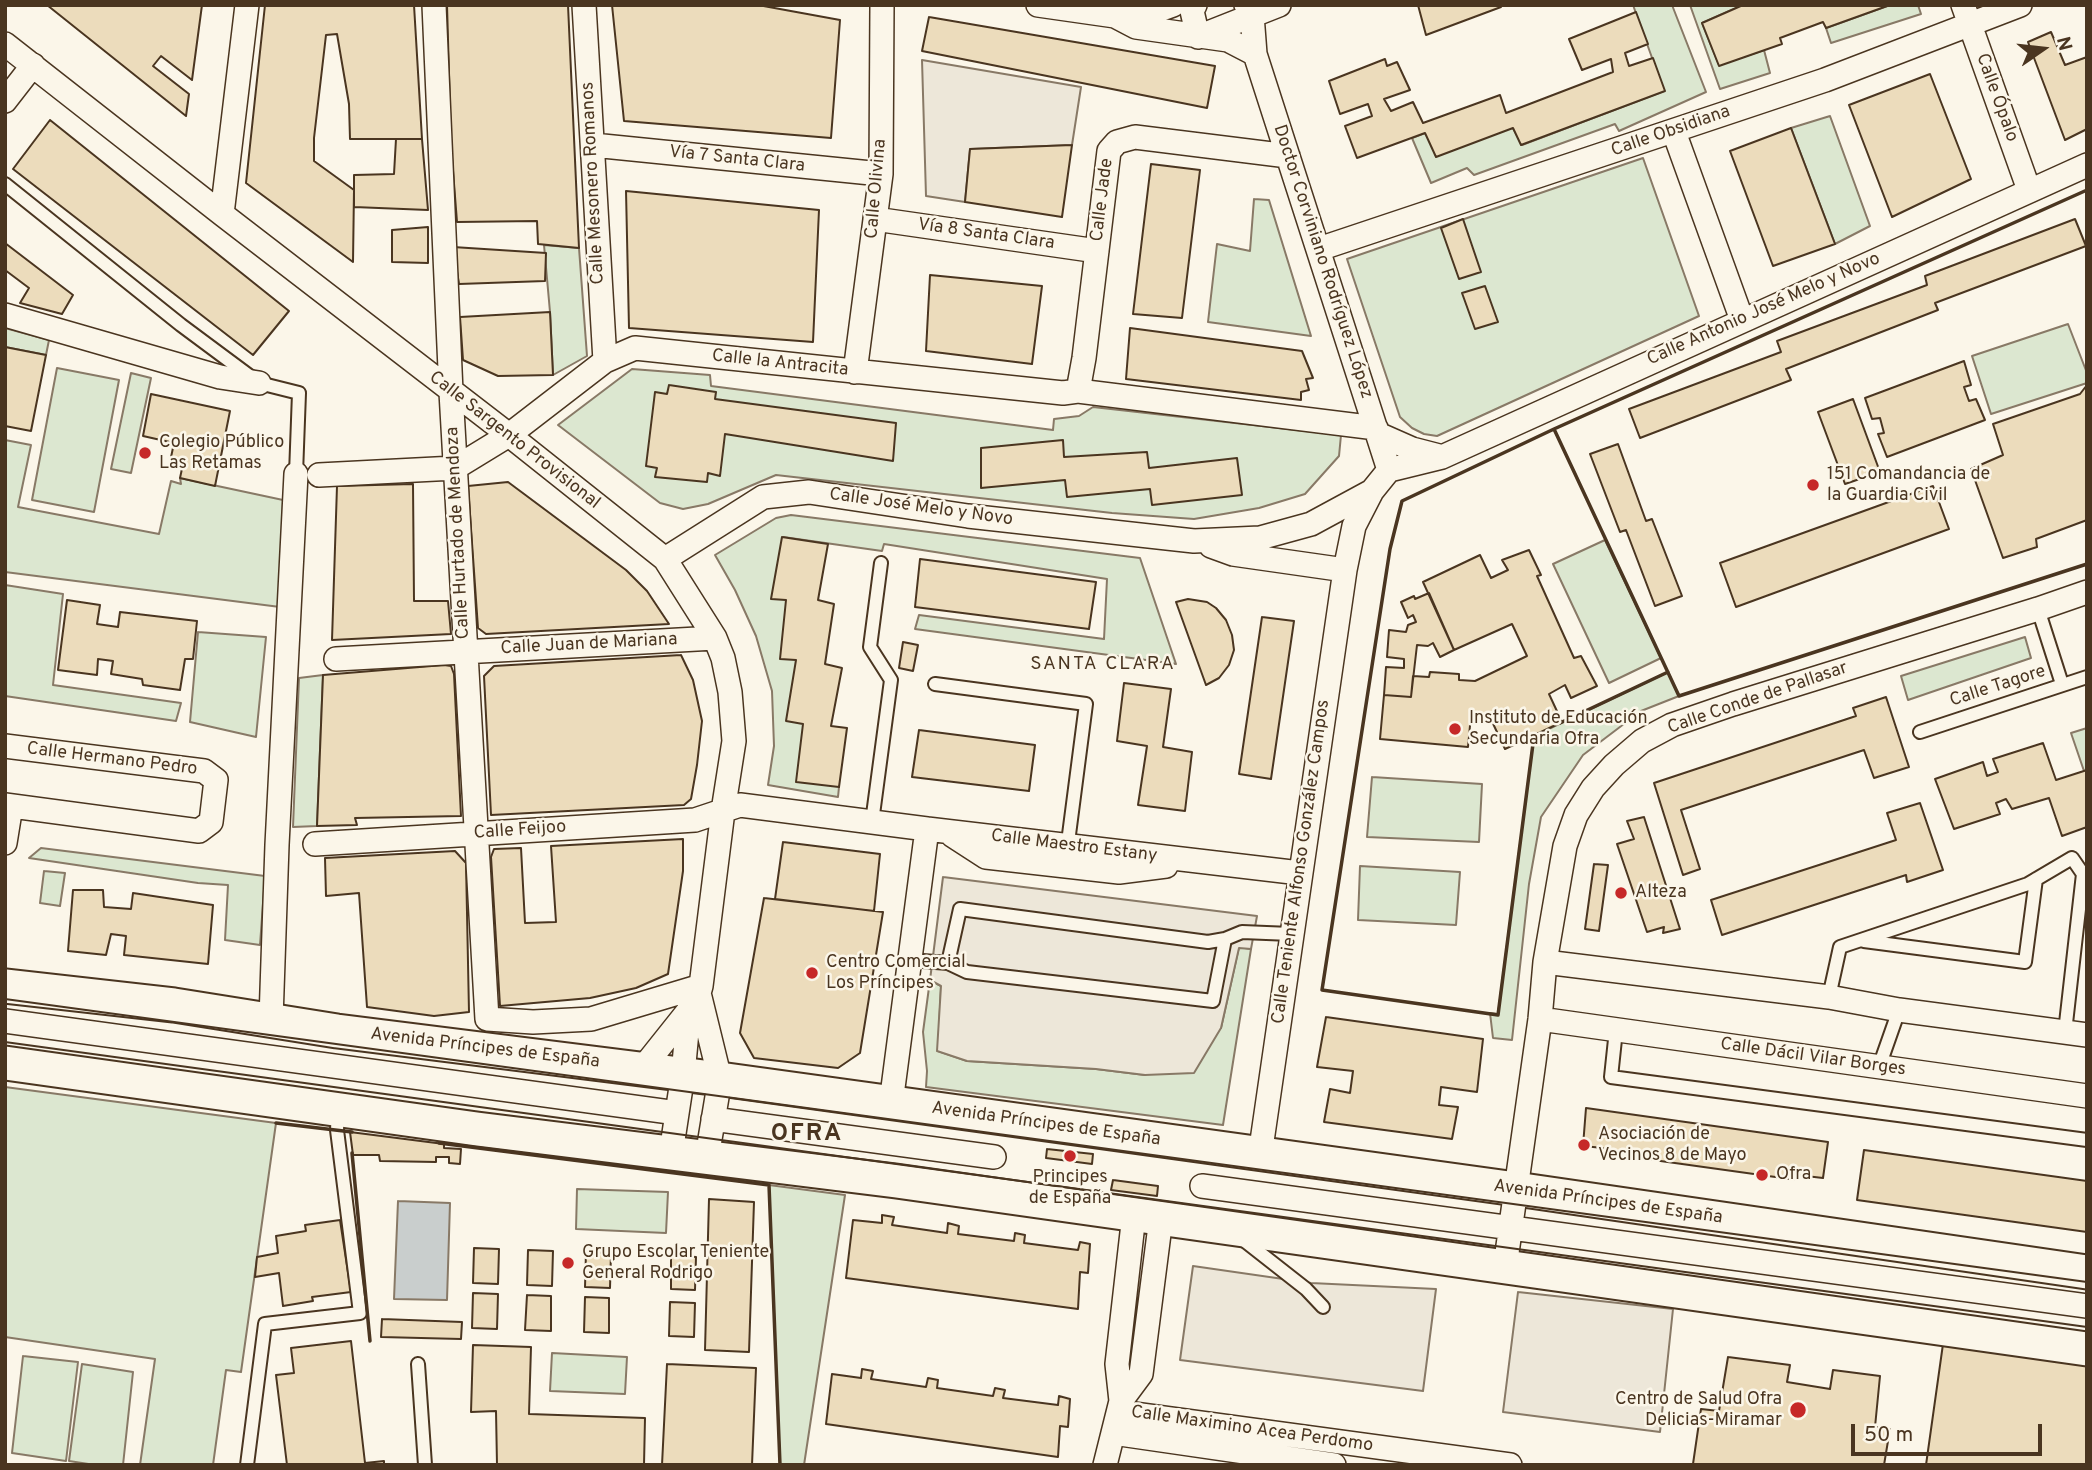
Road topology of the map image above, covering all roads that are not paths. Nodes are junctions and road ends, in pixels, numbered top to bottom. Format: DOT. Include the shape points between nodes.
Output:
graph roads {
  1 [pos="247,5"];
  2 [pos="434,5"];
  3 [pos="584,5"];
  4 [pos="882,5"];
  5 [pos="1038,5"];
  6 [pos="1173,5"];
  7 [pos="1195,5"];
  8 [pos="1279,5"];
  9 [pos="2020,5"];
  10 [pos="1249,10"];
  11 [pos="1966,14"];
  12 [pos="1115,16"];
  13 [pos="1198,37"];
  14 [pos="5,44"];
  15 [pos="1255,54"];
  16 [pos="33,65"];
  17 [pos="5,102"];
  18 [pos="1674,132"];
  19 [pos="593,145"];
  20 [pos="1288,156"];
  21 [pos="2087,165"];
  22 [pos="881,174"];
  23 [pos="5,184"];
  24 [pos="2029,190"];
  25 [pos="222,214"];
  26 [pos="875,219"];
  27 [pos="1319,249"];
  28 [pos="1097,251"];
  29 [pos="5,315"];
  30 [pos="1742,320"];
  31 [pos="606,361"];
  32 [pos="855,372"];
  33 [pos="259,383"];
  34 [pos="1078,391"];
  35 [pos="451,392"];
  36 [pos="1377,431"];
  37 [pos="509,435"];
  38 [pos="1442,457"];
  39 [pos="456,468"];
  40 [pos="1390,470"];
  41 [pos="308,475"];
  42 [pos="1372,491"];
  43 [pos="1194,541"];
  44 [pos="665,559"];
  45 [pos="881,563"];
  46 [pos="1345,570"];
  47 [pos="2087,592"];
  48 [pos="2038,609"];
  49 [pos="716,638"];
  50 [pos="465,651"];
  51 [pos="336,659"];
  52 [pos="2087,677"];
  53 [pos="935,684"];
  54 [pos="2062,684"];
  55 [pos="1920,732"];
  56 [pos="5,746"];
  57 [pos="8,805"];
  58 [pos="723,811"];
  59 [pos="872,822"];
  60 [pos="937,831"];
  61 [pos="476,834"];
  62 [pos="5,843"];
  63 [pos="315,844"];
  64 [pos="1066,856"];
  65 [pos="1300,873"];
  66 [pos="2036,879"];
  67 [pos="1291,934"];
  68 [pos="1225,939"];
  69 [pos="1860,940"];
  70 [pos="910,960"];
  71 [pos="1545,962"];
  72 [pos="947,963"];
  73 [pos="5,986"];
  74 [pos="697,996"];
  75 [pos="1829,997"];
  76 [pos="1899,1010"];
  77 [pos="271,1019"];
  78 [pos="1540,1019"];
  79 [pos="5,1021"];
  80 [pos="1616,1030"];
  81 [pos="2076,1034"];
  82 [pos="5,1063"];
  83 [pos="1879,1067"];
  84 [pos="642,1069"];
  85 [pos="683,1074"];
  86 [pos="720,1079"];
  87 [pos="2087,1096"];
  88 [pos="891,1103"];
  89 [pos="338,1109"];
  90 [pos="677,1114"];
  91 [pos="713,1119"];
  92 [pos="2087,1140"];
  93 [pos="671,1153"];
  94 [pos="1260,1154"];
  95 [pos="707,1157"];
  96 [pos="994,1157"];
  97 [pos="1202,1186"];
  98 [pos="1516,1189"];
  99 [pos="1148,1217"];
  100 [pos="1227,1227"];
  101 [pos="1510,1228"];
  102 [pos="1505,1267"];
  103 [pos="2087,1272"];
  104 [pos="2087,1306"];
  105 [pos="1323,1307"];
  106 [pos="2087,1349"];
  107 [pos="418,1364"];
  108 [pos="1118,1415"];
  109 [pos="1381,1456"];
  110 [pos="1411,1458"];
  111 [pos="247,1465"];
  112 [pos="425,1465"];
  113 [pos="1105,1465"];
  114 [pos="1334,1465"];
  115 [pos="1510,1465"];
  1 -- 25 [label="street"];
  2 -- 35 [label="street, Calle Hurtado de Mendoza"];
  3 -- 19 [label="street, Calle Mesonero Romanos"];
  4 -- 22 [label="street, Calle Olivina"];
  5 -- 12 [label="street"];
  6 -- 12 [label="street" via="1151,13"];
  7 -- 13 [label="street" via="1192,11"];
  8 -- 10 [label="street"];
  9 -- 11 [label="street, Calle Obsidiana"];
  10 -- 13 [label="street"];
  10 -- 15 [label="street, Doctor Corviniano Rodríguez López"];
  11 -- 18 [label="street, Calle Obsidiana" via="1825,80"];
  11 -- 24 [label="street, Calle Ópalo"];
  12 -- 13 [label="street" via="1136,27"];
  13 -- 15 [label="street" via="1228,40"];
  14 -- 16 [label="street, Calle Sargento Provisional"];
  15 -- 20 [label="street, Doctor Corviniano Rodríguez López"];
  16 -- 17 [label="street"];
  16 -- 25 [label="street, Calle Sargento Provisional"];
  18 -- 27 [label="street, Calle Obsidiana"];
  18 -- 30 [label="street"];
  19 -- 22 [label="street, Vía 7 Santa Clara"];
  19 -- 31 [label="street, Calle Mesonero Romanos"];
  20 -- 27 [label="street, Doctor Corviniano Rodríguez López"];
  20 -- 28 [label="street, Calle Jade" via="1135,137 1117,142 1109,151"];
  21 -- 24 [label="street, Calle Antonio José Melo y Novo"];
  22 -- 26 [label="street, Calle Olivina"];
  23 -- 33 [label="lane"];
  24 -- 30 [label="street, Calle Antonio José Melo y Novo"];
  25 -- 35 [label="street, Calle Sargento Provisional"];
  26 -- 28 [label="street, Vía 8 Santa Clara"];
  26 -- 32 [label="street, Calle Olivina"];
  27 -- 36 [label="street, Doctor Corviniano Rodríguez López"];
  28 -- 34 [label="street, Calle Jade"];
  29 -- 33 [label="street" via="220,377"];
  30 -- 38 [label="street, Calle Antonio José Melo y Novo"];
  31 -- 32 [label="street, Calle la Antracita" via="635,348"];
  31 -- 37 [label="street, Calle la Antracita"];
  32 -- 34 [label="street, Calle la Antracita"];
  33 -- 41 [label="lane" via="299,393"];
  34 -- 36 [label="street, Calle la Antracita"];
  35 -- 37 [label="street, Calle Sargento Provisional"];
  35 -- 39 [label="street, Calle Hurtado de Mendoza"];
  36 -- 38 [label="street" via="1422,453"];
  36 -- 40 [label="street, Doctor Corviniano Rodríguez López"];
  37 -- 39 [label="street, Calle la Antracita"];
  37 -- 44 [label="street, Calle Sargento Provisional"];
  38 -- 40 [label="street, Calle Antonio José Melo y Novo"];
  39 -- 41 [label="street"];
  39 -- 50 [label="street, Calle Hurtado de Mendoza"];
  40 -- 42 [label="street"];
  41 -- 77 [label="street" via="278,819"];
  42 -- 43 [label="street" via="1311,524 1260,538"];
  42 -- 46 [label="street, Calle Teniente Alfonso González Campos" via="1354,526"];
  43 -- 44 [label="street, Calle José Melo y Novo" via="968,516 809,492 762,497"];
  43 -- 46 [label="street" via="1233,554"];
  44 -- 49 [label="street, Calle Sargento Provisional"];
  45 -- 59 [label="lane" via="870,647 891,680"];
  46 -- 65 [label="street, Calle Teniente Alfonso González Campos"];
  47 -- 48 [label="street, Calle Conde de Pallasar"];
  48 -- 54 [label="lane"];
  48 -- 71 [label="street, Calle Conde de Pallasar" via="1733,704 1672,725 1642,741 1600,780 1576,815 1565,846"];
  49 -- 50 [label="street, Calle Juan de Mariana"];
  49 -- 58 [label="street, Calle Sargento Provisional" via="730,692 734,741"];
  50 -- 51 [label="street, Calle Juan de Mariana"];
  50 -- 61 [label="street, Calle Hurtado de Mendoza"];
  52 -- 54 [label="lane, Calle Tagore"];
  53 -- 64 [label="lane" via="1086,704"];
  54 -- 55 [label="lane, Calle Tagore"];
  56 -- 57 [label="street, Calle Hermano Pedro" via="204,771 216,779 211,822 198,831"];
  57 -- 62 [label="street"];
  58 -- 59 [label="street, Calle Maestro Estany" via="740,804"];
  58 -- 61 [label="street, Calle Feijoo" via="695,820"];
  58 -- 74 [label="street, Calle Sargento Provisional"];
  59 -- 60 [label="street, Calle Maestro Estany"];
  60 -- 64 [label="street, Calle Maestro Estany"];
  60 -- 70 [label="street"];
  61 -- 63 [label="street, Calle Feijoo"];
  61 -- 74 [label="street, Calle Hurtado de Mendoza" via="487,1019 591,1019"];
  64 -- 65 [label="street, Calle Maestro Estany" via="1200,862"];
  65 -- 67 [label="street, Calle Teniente Alfonso González Campos"];
  66 -- 69 [label="lane"];
  66 -- 69 [label="lane" via="2025,962"];
  66 -- 81 [label="lane" via="2072,858 2083,874"];
  67 -- 68 [label="lane" via="1242,932"];
  67 -- 94 [label="street, Calle Teniente Alfonso González Campos"];
  68 -- 72 [label="lane" via="1208,942 960,909"];
  68 -- 72 [label="lane" via="1213,1001 967,972"];
  69 -- 75 [label="lane" via="1840,947"];
  70 -- 72 [label="lane"];
  70 -- 88 [label="street"];
  71 -- 75 [label="street"];
  71 -- 78 [label="street, Calle Conde de Pallasar"];
  73 -- 77 [label="main road, Avenida Príncipes de España"];
  74 -- 84 [label="street"];
  74 -- 85 [label="street, Calle Sargento Provisional"];
  74 -- 86 [label="street, Calle Sargento Provisional"];
  75 -- 76 [label="street"];
  76 -- 81 [label="street"];
  76 -- 83 [label="lane"];
  77 -- 84 [label="main road, Avenida Príncipes de España"];
  78 -- 80 [label="street, Calle Dácil Vilar Borges"];
  78 -- 98 [label="street, Calle Conde de Pallasar"];
  79 -- 90 [label="street, Avenida Príncipes de España"];
  80 -- 83 [label="street, Calle Dácil Vilar Borges"];
  80 -- 92 [label="lane" via="1611,1077"];
  82 -- 89 [label="main road"];
  83 -- 87 [label="street, Calle Dácil Vilar Borges"];
  84 -- 85 [label="main road, Avenida Príncipes de España"];
  85 -- 86 [label="main road, Avenida Príncipes de España"];
  85 -- 90 [label="street, Calle Sargento Provisional"];
  86 -- 88 [label="main road, Avenida Príncipes de España"];
  86 -- 91 [label="street, Calle Sargento Provisional"];
  88 -- 94 [label="main road, Avenida Príncipes de España"];
  89 -- 93 [label="main road"];
  89 -- 111 [label="lane" via="360,1313 265,1324"];
  90 -- 93 [label="street, Calle Sargento Provisional"];
  91 -- 95 [label="street, Calle Sargento Provisional"];
  91 -- 96 [label="street"];
  93 -- 95 [label="main road"];
  94 -- 98 [label="main road, Avenida Príncipes de España"];
  95 -- 99 [label="main road"];
  97 -- 101 [label="street, Avenida Príncipes de España"];
  98 -- 101 [label="street, Calle Conde de Pallasar"];
  98 -- 103 [label="main road, Avenida Príncipes de España"];
  99 -- 100 [label="main road"];
  99 -- 108 [label="street" via="1117,1364"];
  100 -- 102 [label="main road"];
  100 -- 105 [label="lane"];
  101 -- 102 [label="street, Calle Conde de Pallasar"];
  101 -- 104 [label="street, Avenida Príncipes de España"];
  102 -- 106 [label="main road"];
  107 -- 112 [label="lane"];
  108 -- 109 [label="street, Calle Maximino Acea Perdomo"];
  108 -- 113 [label="street"];
  108 -- 114 [label="street, Calle Maximino Acea Perdomo"];
  109 -- 110 [label="street, Calle Maximino Acea Perdomo"];
  110 -- 115 [label="street, Calle Maximino Acea Perdomo"];
}
